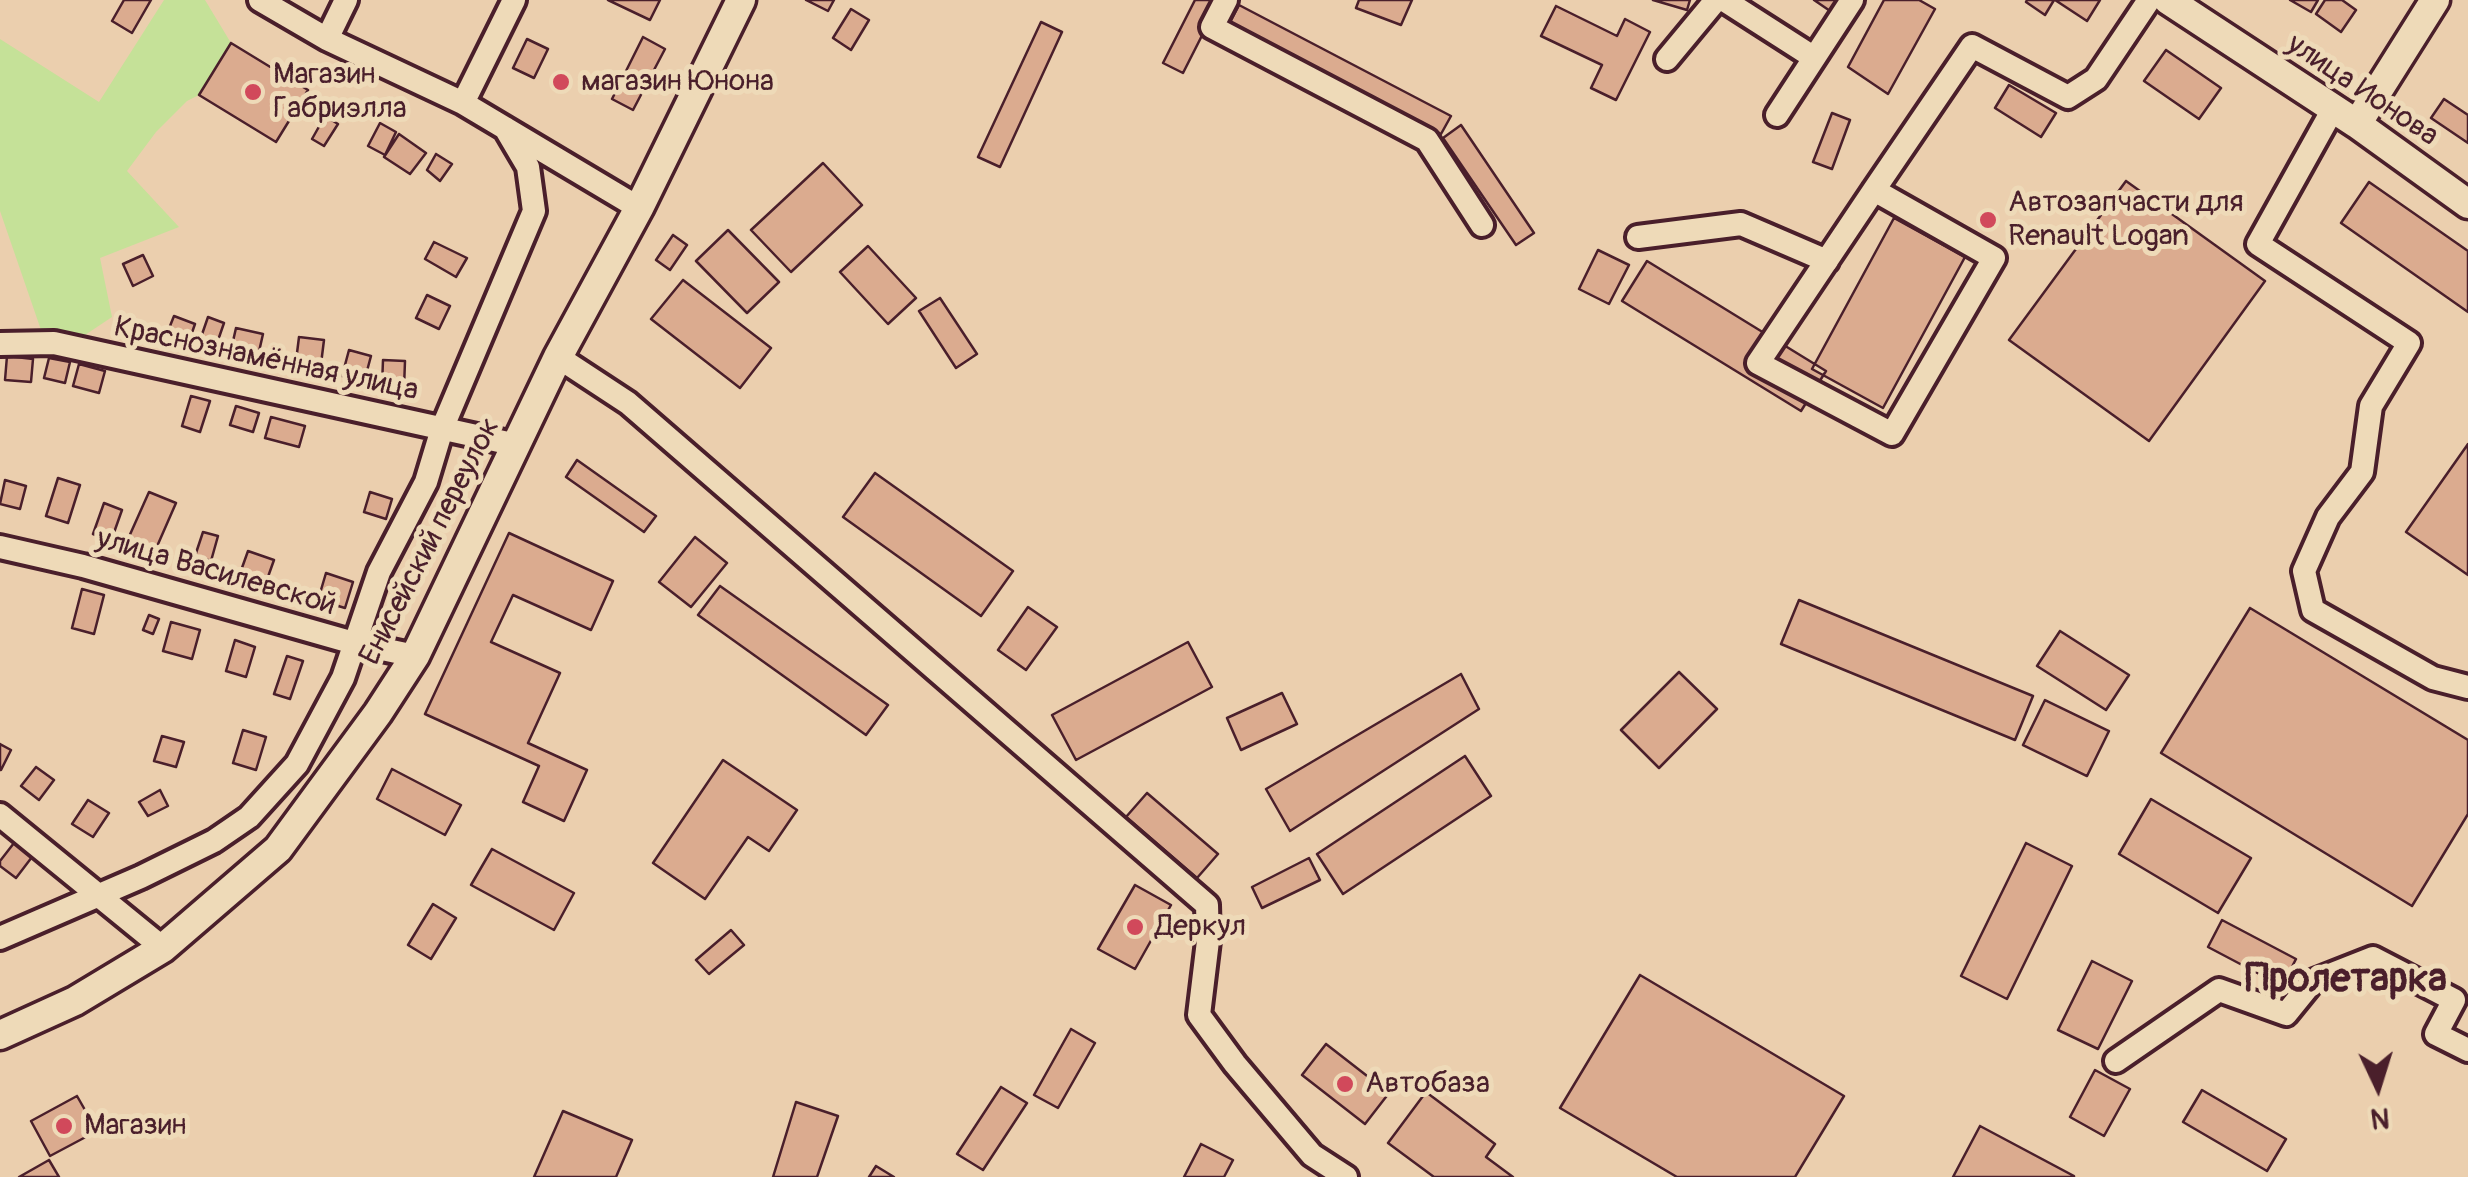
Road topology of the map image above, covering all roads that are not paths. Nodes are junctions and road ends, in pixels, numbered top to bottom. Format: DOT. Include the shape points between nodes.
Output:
graph roads {
  1 [pos="260,0"];
  2 [pos="346,0"];
  3 [pos="514,0"];
  4 [pos="740,0"];
  5 [pos="1226,0"];
  6 [pos="1716,0"];
  7 [pos="1724,0"];
  8 [pos="1852,0"];
  9 [pos="2149,0"];
  10 [pos="2168,0"];
  11 [pos="2435,0"];
  12 [pos="327,40"];
  13 [pos="1813,57"];
  14 [pos="1667,59"];
  15 [pos="462,103"];
  16 [pos="1777,115"];
  17 [pos="2345,116"];
  18 [pos="505,128"];
  19 [pos="1874,190"];
  20 [pos="2468,204"];
  21 [pos="639,208"];
  22 [pos="1482,225"];
  23 [pos="1638,237"];
  24 [pos="1827,261"];
  25 [pos="0,344"];
  26 [pos="558,357"];
  27 [pos="442,429"];
  28 [pos="517,445"];
  29 [pos="0,547"];
  30 [pos="354,643"];
  31 [pos="415,656"];
  32 [pos="2468,687"];
  33 [pos="0,815"];
  34 [pos="97,894"];
  35 [pos="0,938"];
  36 [pos="163,948"];
  37 [pos="0,1036"];
  38 [pos="2468,1050"];
  39 [pos="2116,1062"];
  40 [pos="1312,1155"];
  41 [pos="1300,1177"];
  42 [pos="1346,1177"];
  1 -- 12 [label="street"];
  2 -- 12 [label="street"];
  3 -- 15 [label="street"];
  4 -- 21 [label="main road, Енисейский переулок"];
  5 -- 22 [label="street" via="1212,27 1427,140"];
  6 -- 14 [label="street"];
  7 -- 13 [label="street"];
  8 -- 13 [label="street"];
  9 -- 19 [label="street" via="2096,79 2068,97 1972,46"];
  10 -- 17 [label="main road, улица Ионова"];
  11 -- 17 [label="main road"];
  12 -- 15 [label="street"];
  13 -- 16 [label="street"];
  15 -- 18 [label="street"];
  17 -- 20 [label="main road, улица Ионова"];
  17 -- 32 [label="street" via="2258,244 2409,343 2371,406 2362,472 2328,517 2304,571 2314,610 2432,678"];
  18 -- 21 [label="street"];
  18 -- 27 [label="street" via="528,167 534,211"];
  19 -- 24 [label="street"];
  19 -- 24 [label="street" via="1994,258 1892,434 1758,363"];
  21 -- 26 [label="main road, Енисейский переулок"];
  23 -- 24 [label="street" via="1741,224"];
  25 -- 27 [label="street, Краснознамённая улица" via="54,344"];
  26 -- 28 [label="main road, Енисейский переулок"];
  26 -- 40 [label="street" via="628,403 1207,905 1199,1014"];
  27 -- 28 [label="street, Краснознамённая улица"];
  27 -- 30 [label="street" via="426,482 380,572"];
  28 -- 31 [label="main road, Енисейский переулок"];
  29 -- 30 [label="street, улица Василевской"];
  30 -- 31 [label="street, улица Василевской"];
  30 -- 34 [label="street" via="297,764 249,817 214,841"];
  31 -- 36 [label="main road, Енисейский переулок" via="278,849"];
  33 -- 34 [label="street"];
  34 -- 35 [label="street"];
  34 -- 36 [label="street"];
  36 -- 37 [label="main road, Енисейский переулок"];
  38 -- 39 [label="street" via="2436,1034 2454,1000 2374,958 2312,982 2286,1014 2219,990"];
  40 -- 41 [label="street"];
  40 -- 42 [label="street"];
}
